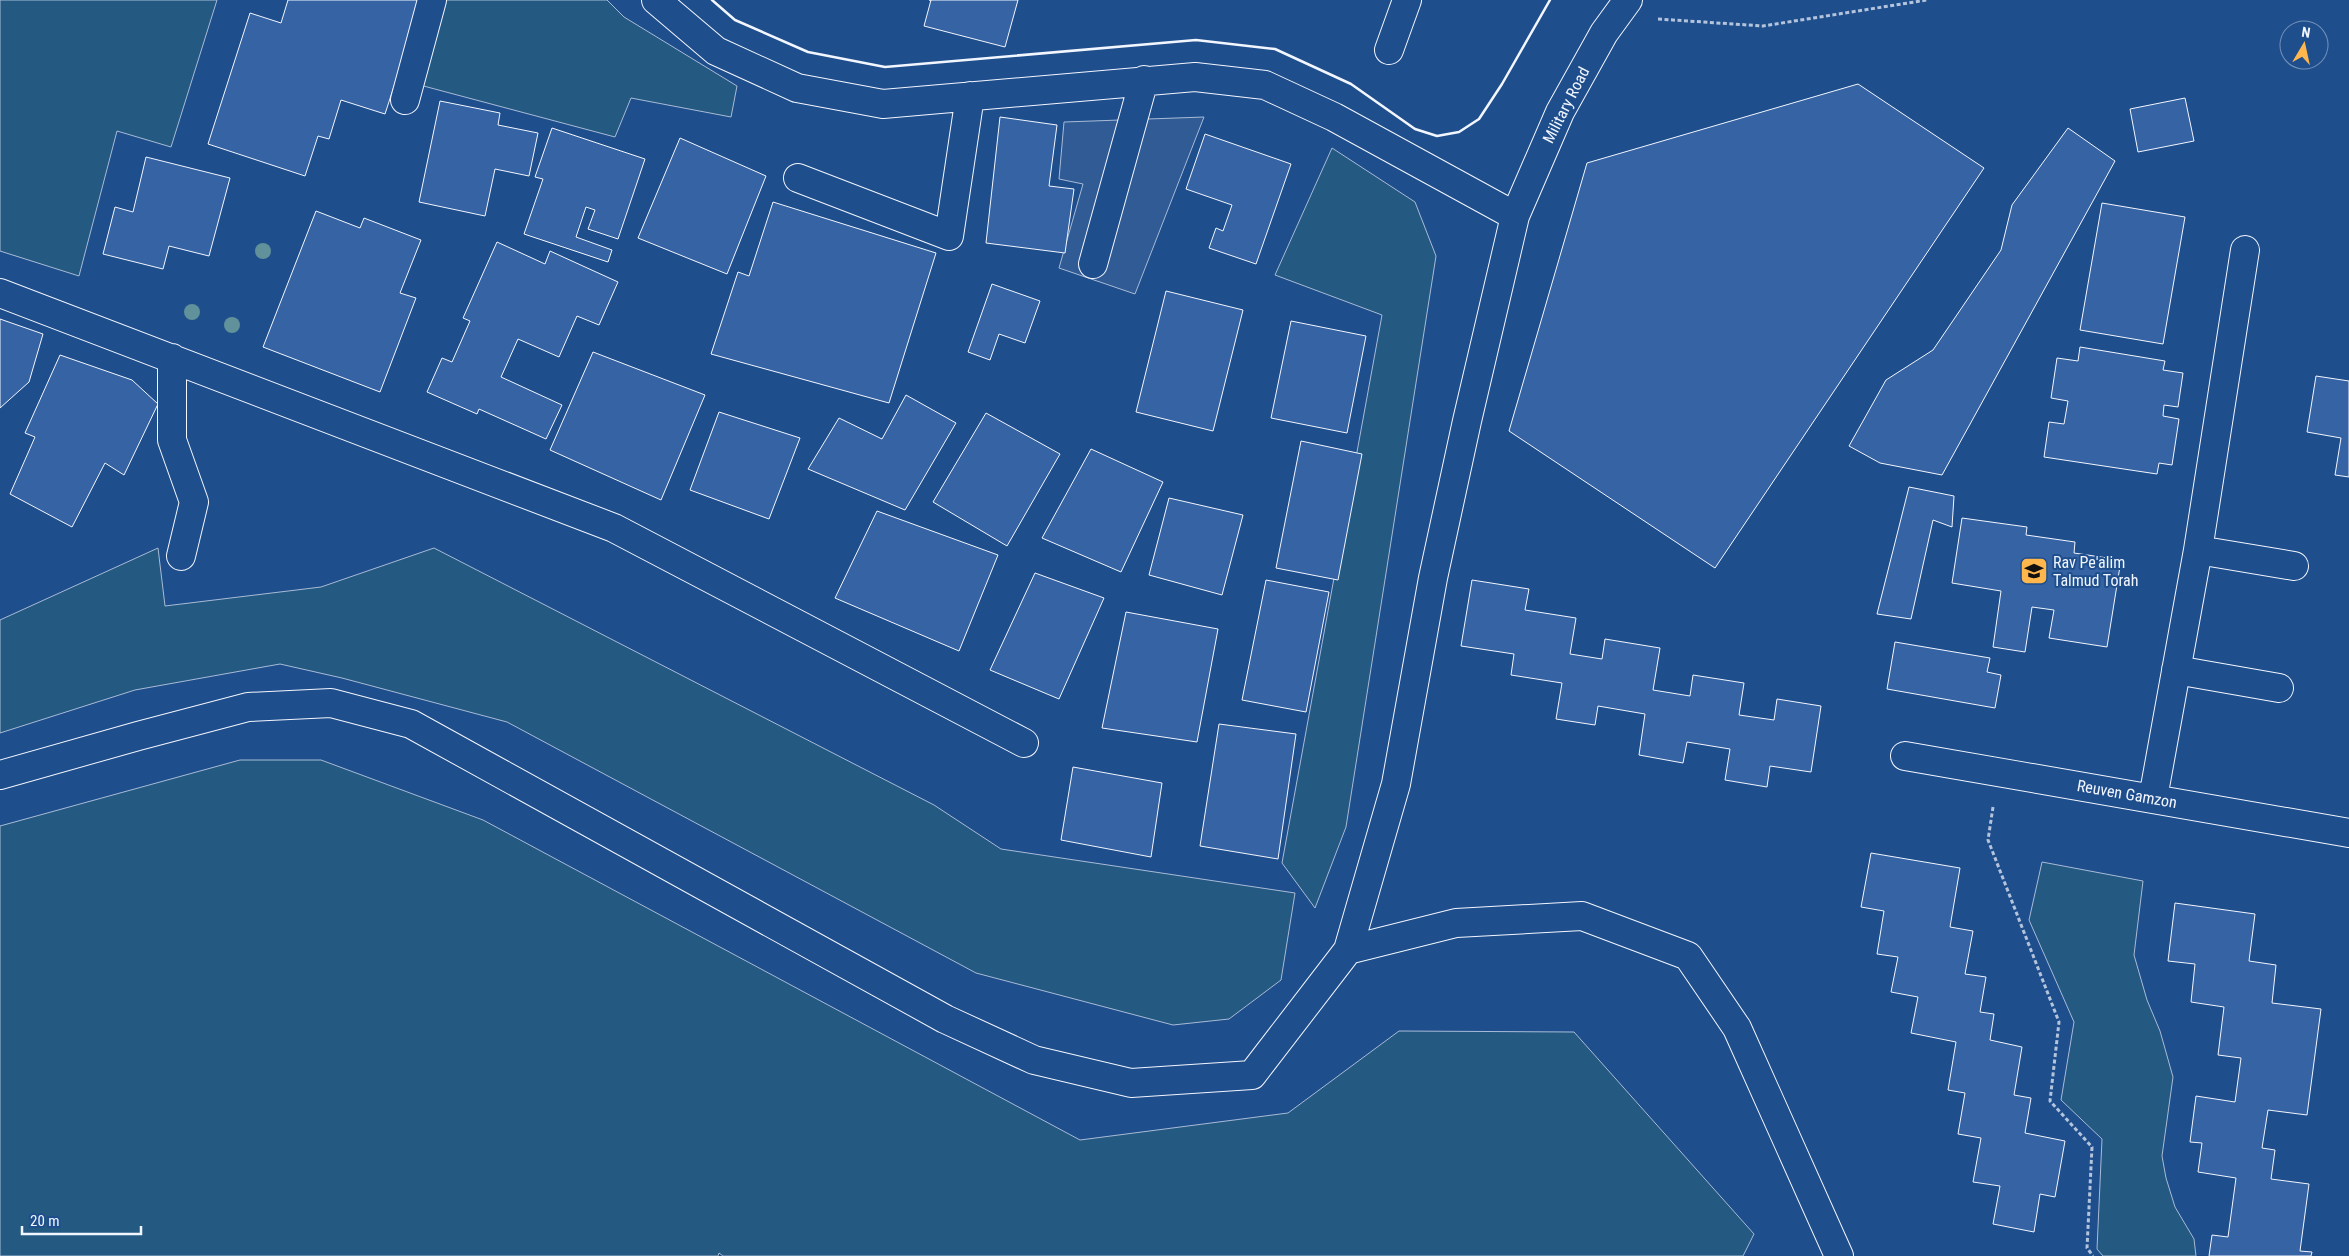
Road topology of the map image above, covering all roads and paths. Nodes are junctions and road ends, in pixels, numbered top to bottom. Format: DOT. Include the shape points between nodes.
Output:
graph roads {
  1 [pos="432,0"];
  2 [pos="656,0"];
  3 [pos="1407,0"];
  4 [pos="1927,0"];
  5 [pos="1622,8"];
  6 [pos="1389,50"];
  7 [pos="1144,80"];
  8 [pos="970,96"];
  9 [pos="405,100"];
  10 [pos="798,178"];
  11 [pos="1515,216"];
  12 [pos="2245,250"];
  13 [pos="1093,264"];
  14 [pos="0,293"];
  15 [pos="172,358"];
  16 [pos="2198,550"];
  17 [pos="181,556"];
  18 [pos="2294,566"];
  19 [pos="2176,670"];
  20 [pos="2279,688"];
  21 [pos="1024,743"];
  22 [pos="1905,756"];
  23 [pos="1998,772"];
  24 [pos="0,775"];
  25 [pos="2153,798"];
  26 [pos="2349,833"];
  27 [pos="1348,950"];
  28 [pos="1839,1256"];
  29 [pos="2093,1256"];
  1 -- 9 [label="street"];
  2 -- 8 [label="street" via="716,51 797,88 883,104"];
  3 -- 6 [label="street"];
  4 -- 5 [label="path" via="1763,26"];
  5 -- 11 [label="street, Military Road" via="1560,112"];
  7 -- 8 [label="street"];
  7 -- 11 [label="street" via="1195,77 1265,85 1334,117"];
  7 -- 13 [label="street"];
  8 -- 10 [label="street" via="949,236"];
  11 -- 27 [label="street, Military Road" via="1433,578 1396,784"];
  12 -- 16 [label="street"];
  14 -- 15 [label="street"];
  15 -- 17 [label="street" via="172,440 194,502"];
  15 -- 21 [label="street" via="614,528"];
  16 -- 18 [label="street"];
  16 -- 19 [label="street"];
  19 -- 20 [label="street"];
  19 -- 25 [label="street"];
  22 -- 23 [label="street, Reuven Gamzon"];
  23 -- 25 [label="street, Reuven Gamzon"];
  23 -- 29 [label="path" via="1988,840 2060,1022 2050,1101 2092,1148 2086,1248"];
  24 -- 27 [label="street" via="248,707 331,703 411,724 945,1019 1034,1060 1131,1083 1252,1075"];
  25 -- 26 [label="street, Reuven Gamzon"];
  27 -- 28 [label="street" via="1456,923 1582,916 1688,956 1737,1028"];
}
